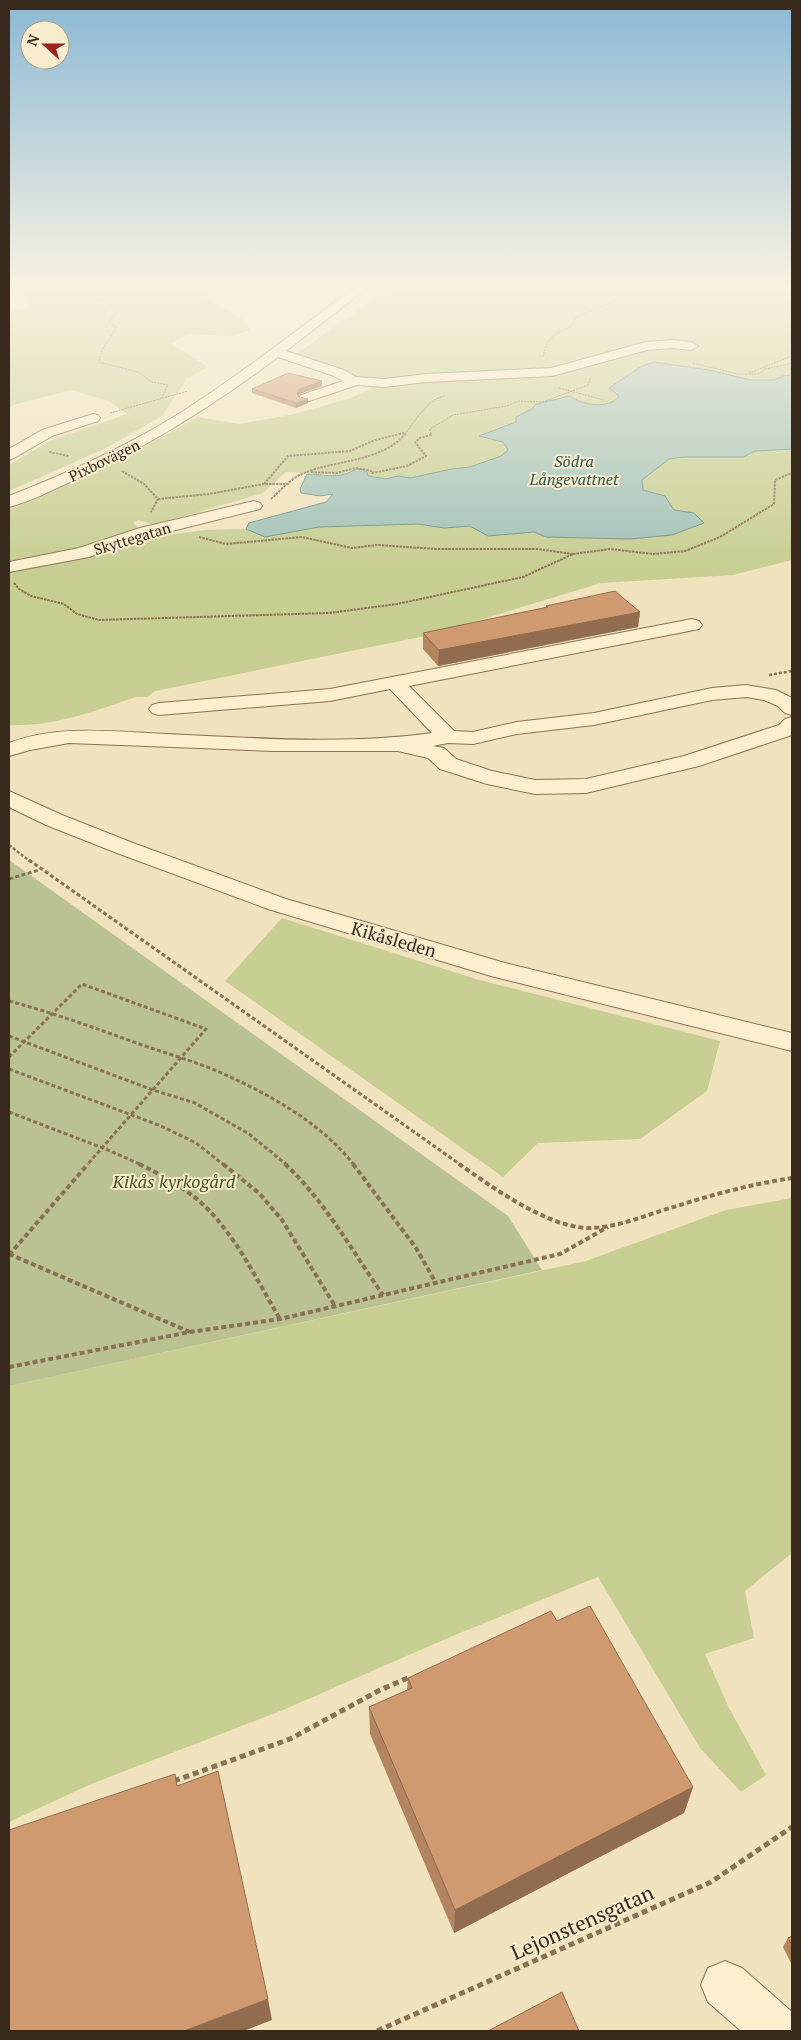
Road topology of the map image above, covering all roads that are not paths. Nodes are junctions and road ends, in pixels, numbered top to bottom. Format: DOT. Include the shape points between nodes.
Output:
graph roads {
  1 [pos="234,381"];
  2 [pos="357,381"];
  3 [pos="360,381"];
  4 [pos="399,381"];
  5 [pos="306,398"];
  6 [pos="93,418"];
  7 [pos="14,452"];
  8 [pos="9,502"];
  9 [pos="254,506"];
  10 [pos="11,574"];
  11 [pos="692,625"];
  12 [pos="396,684"];
  13 [pos="159,709"];
  14 [pos="792,709"];
  15 [pos="792,723"];
  16 [pos="448,737"];
  17 [pos="392,745"];
  18 [pos="9,750"];
  19 [pos="9,798"];
  20 [pos="792,1042"];
  21 [pos="725,1985"];
  22 [pos="777,2031"];
  1 -- 8 [label="street, Pixbovägen" via="158,432 92,467"];
  2 -- 5 [label="street"];
  3 -- 4 [label="street"];
  6 -- 7 [label="street" via="59,428"];
  9 -- 10 [label="street, Skyttegatan" via="154,530"];
  11 -- 12 [label="street"];
  12 -- 13 [label="street" via="330,695"];
  12 -- 16 [label="street"];
  14 -- 16 [label="street" via="769,694 746,691 473,738"];
  15 -- 17 [label="street" via="787,730 734,748 586,786 536,787 488,777 448,764 436,754"];
  16 -- 17 [label="street"];
  17 -- 18 [label="street" via="273,745 69,737"];
  19 -- 20 [label="street, Kikåsleden" via="54,820 277,904 500,970"];
  21 -- 22 [label="street"];
}
